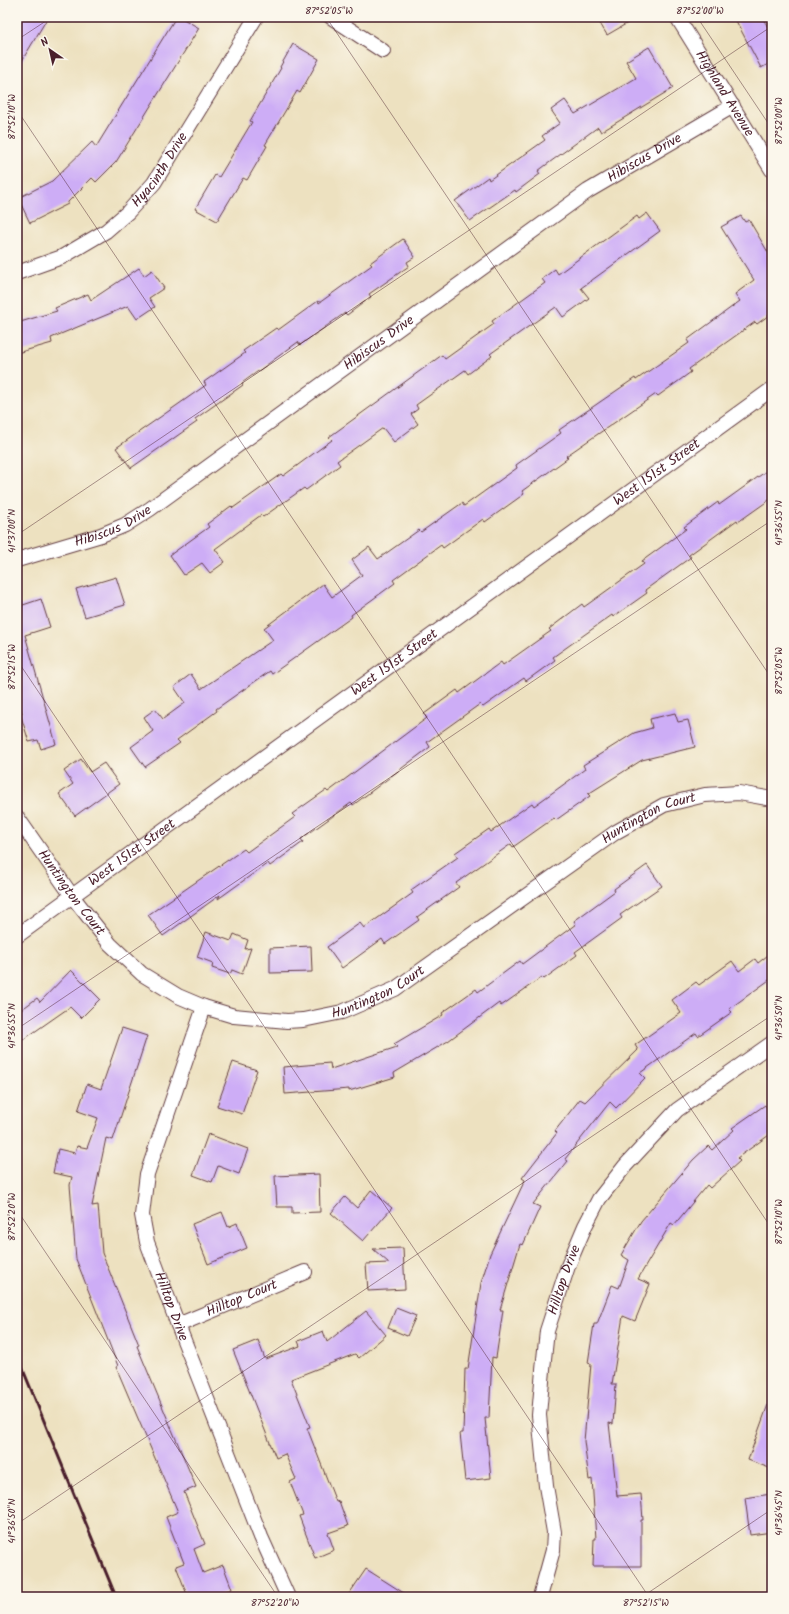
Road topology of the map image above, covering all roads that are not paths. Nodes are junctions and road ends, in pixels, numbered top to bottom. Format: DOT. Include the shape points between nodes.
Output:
graph roads {
  1 [pos="256,17"];
  2 [pos="331,17"];
  3 [pos="678,17"];
  4 [pos="383,51"];
  5 [pos="733,106"];
  6 [pos="772,170"];
  7 [pos="17,274"];
  8 [pos="772,389"];
  9 [pos="17,560"];
  10 [pos="772,799"];
  11 [pos="17,817"];
  12 [pos="72,896"];
  13 [pos="17,936"];
  14 [pos="204,1007"];
  15 [pos="772,1043"];
  16 [pos="305,1272"];
  17 [pos="178,1325"];
  18 [pos="288,1597"];
  19 [pos="540,1597"];
  1 -- 7 [label="street, Hyacinth Drive" via="154,183 128,212 106,231 62,257"];
  2 -- 4 [label="street"];
  3 -- 5 [label="street, Highland Avenue"];
  5 -- 6 [label="street, Highland Avenue"];
  5 -- 9 [label="street, Hibiscus Drive" via="588,191 125,525 101,535"];
  8 -- 12 [label="street, West 151st Street"];
  10 -- 14 [label="street, Huntington Court" via="739,793 705,795 664,805 616,832 395,990 342,1012 287,1021 234,1016"];
  11 -- 12 [label="street, Huntington Court"];
  12 -- 13 [label="street, West 151st Street"];
  12 -- 14 [label="street, Huntington Court" via="110,944 128,962 160,986"];
  14 -- 17 [label="street, Hilltop Drive" via="147,1174 143,1208 147,1242"];
  15 -- 19 [label="street, Hilltop Drive" via="677,1110 625,1166 599,1199 568,1266 547,1331 539,1415 546,1486 554,1532 553,1550"];
  16 -- 17 [label="street, Hilltop Court"];
  17 -- 18 [label="street, Hilltop Drive" via="261,1537"];
}
